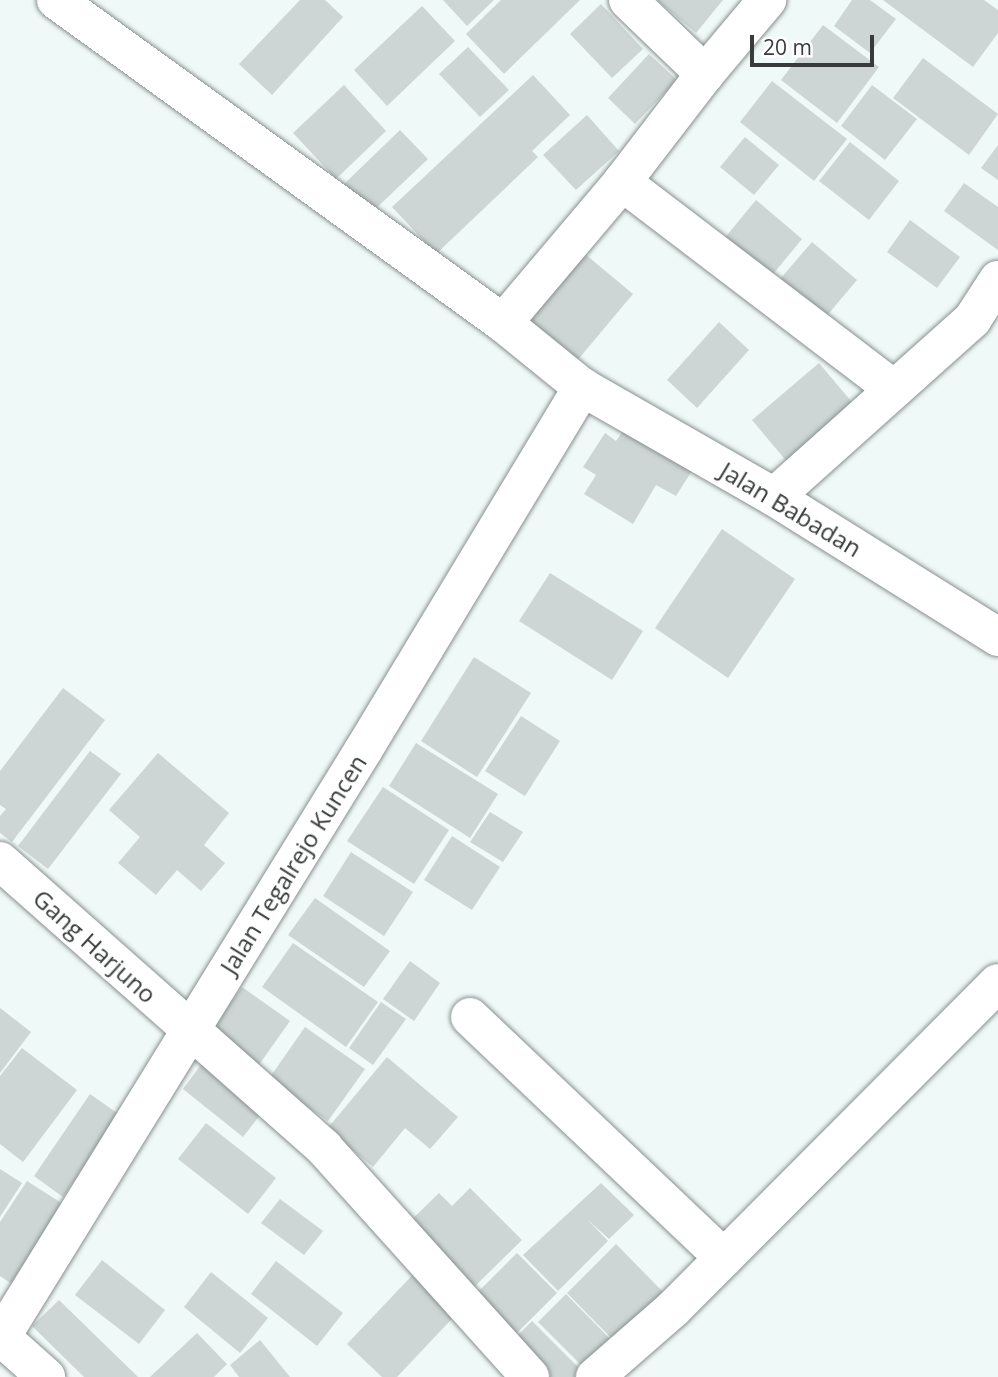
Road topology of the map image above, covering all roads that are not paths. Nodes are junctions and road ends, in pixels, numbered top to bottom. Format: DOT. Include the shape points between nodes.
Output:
graph roads {
  1 [pos="56,0"];
  2 [pos="628,0"];
  3 [pos="767,0"];
  4 [pos="705,74"];
  5 [pos="622,182"];
  6 [pos="998,281"];
  7 [pos="503,323"];
  8 [pos="582,387"];
  9 [pos="894,389"];
  10 [pos="775,497"];
  11 [pos="998,637"];
  12 [pos="0,861"];
  13 [pos="998,983"];
  14 [pos="470,1017"];
  15 [pos="190,1031"];
  16 [pos="724,1258"];
  17 [pos="0,1337"];
  18 [pos="46,1377"];
  19 [pos="530,1377"];
  20 [pos="595,1377"];
  1 -- 7 [label="street, Jalan Babadan"];
  2 -- 4 [label="street"];
  3 -- 4 [label="street"];
  4 -- 5 [label="street"];
  5 -- 7 [label="street"];
  5 -- 9 [label="street"];
  6 -- 9 [label="street" via="972,320"];
  7 -- 8 [label="street, Jalan Babadan"];
  8 -- 10 [label="street, Jalan Babadan"];
  8 -- 15 [label="street, Jalan Tegalrejo Kuncen"];
  9 -- 10 [label="street"];
  10 -- 11 [label="street, Jalan Babadan"];
  12 -- 15 [label="street, Gang Harjuno"];
  13 -- 16 [label="street"];
  14 -- 16 [label="street"];
  15 -- 17 [label="street, Jalan Tegalrejo Kuncen"];
  15 -- 19 [label="street, Gang Harjuno" via="324,1148"];
  16 -- 20 [label="street"];
  17 -- 18 [label="street"];
}
